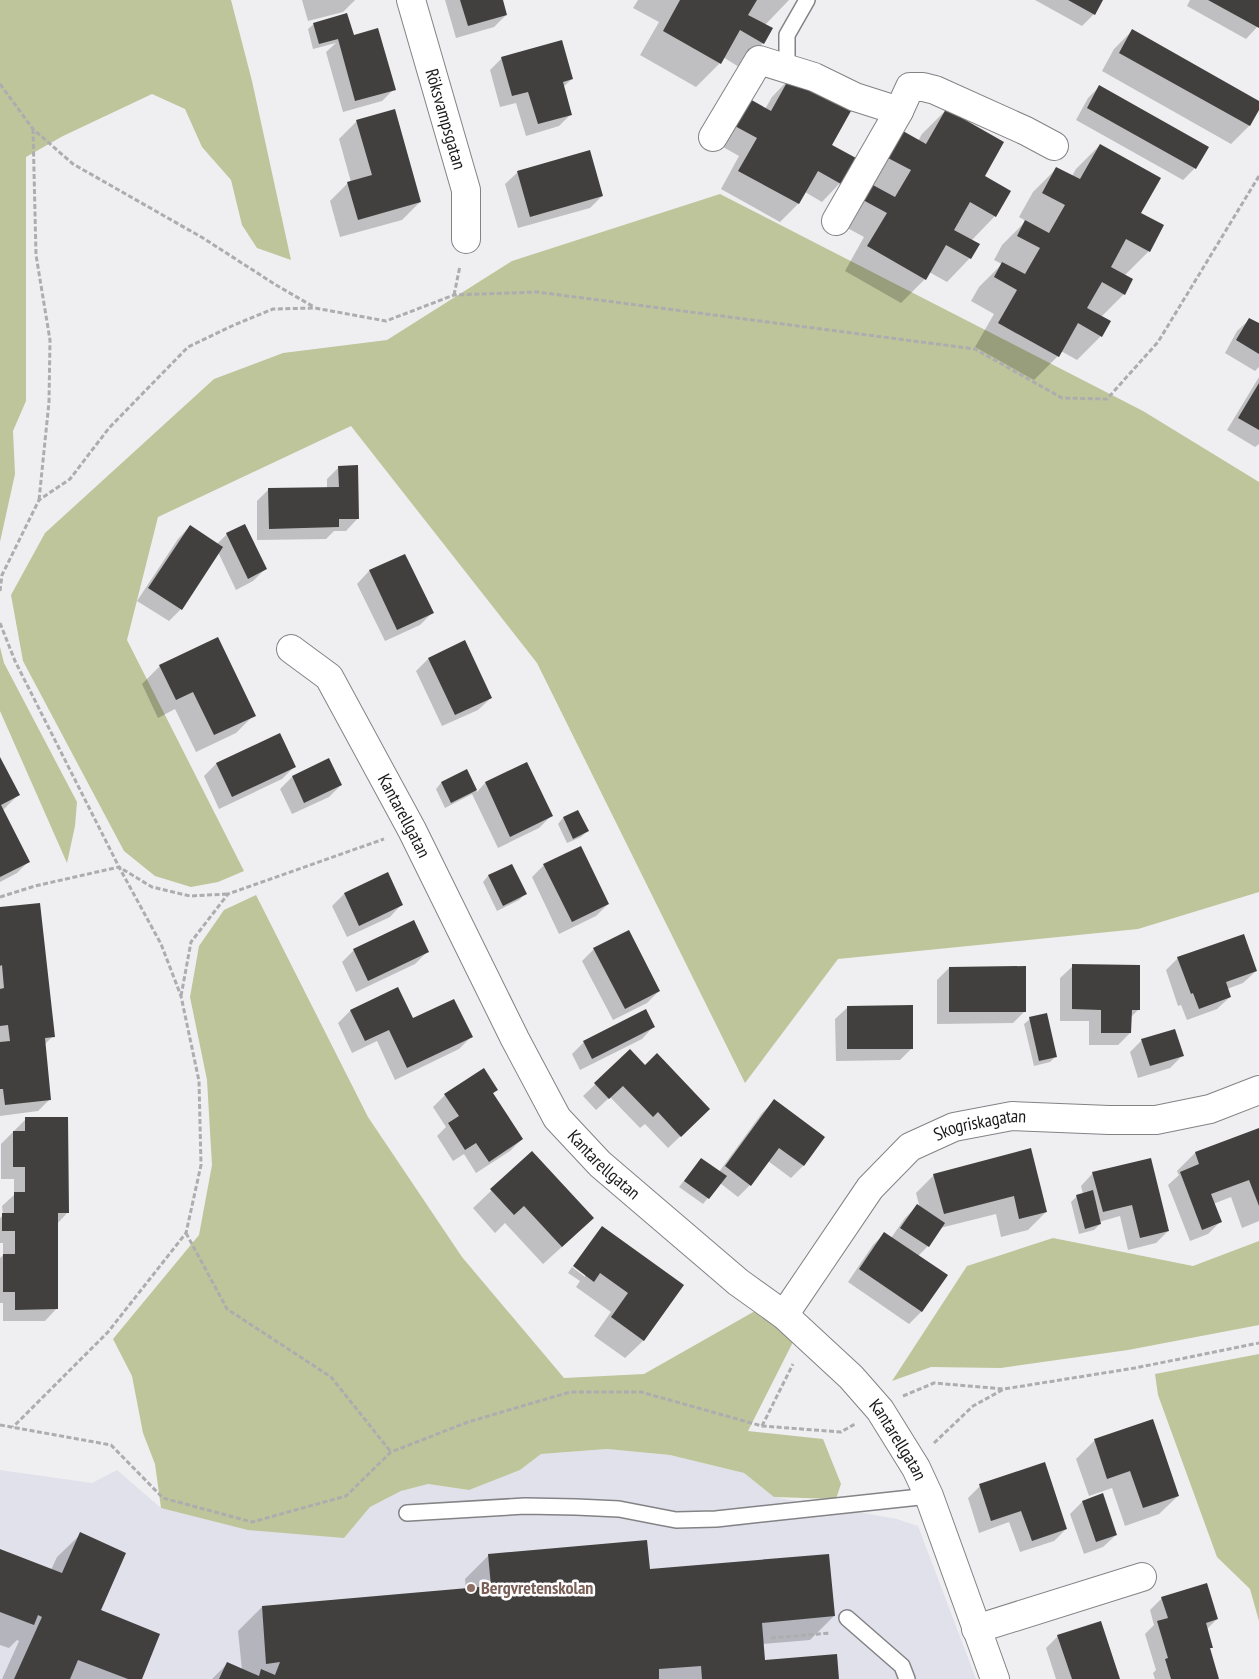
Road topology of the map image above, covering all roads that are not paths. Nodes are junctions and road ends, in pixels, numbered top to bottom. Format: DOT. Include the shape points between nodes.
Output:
graph roads {
  1 [pos="411,0"];
  2 [pos="807,0"];
  3 [pos="787,69"];
  4 [pos="899,111"];
  5 [pos="713,137"];
  6 [pos="1054,146"];
  7 [pos="836,222"];
  8 [pos="466,239"];
  9 [pos="291,649"];
  10 [pos="1259,1090"];
  11 [pos="784,1315"];
  12 [pos="929,1496"];
  13 [pos="407,1513"];
  14 [pos="1142,1577"];
  15 [pos="848,1618"];
  16 [pos="976,1629"];
  17 [pos="907,1679"];
  18 [pos="994,1679"];
  1 -- 8 [label="street, Röksvampsgatan" via="466,190"];
  2 -- 3 [label="lane" via="787,35"];
  3 -- 4 [label="street" via="814,77 856,98"];
  3 -- 5 [label="street" via="759,60"];
  4 -- 6 [label="street" via="910,87 924,87"];
  4 -- 7 [label="street"];
  9 -- 11 [label="street, Kantarellgatan" via="329,677 412,830 557,1118 600,1164 738,1282"];
  10 -- 11 [label="street, Skogriskagatan" via="1210,1109 1156,1120 1012,1116 954,1127 910,1147 870,1188"];
  11 -- 12 [label="street, Kantarellgatan" via="852,1377 880,1410 916,1468"];
  12 -- 13 [label="lane" via="716,1519 676,1520 576,1506"];
  12 -- 16 [label="street, Kantarellgatan"];
  14 -- 16 [label="street"];
  15 -- 17 [label="lane" via="902,1666"];
  16 -- 18 [label="street, Kantarellgatan"];
}
